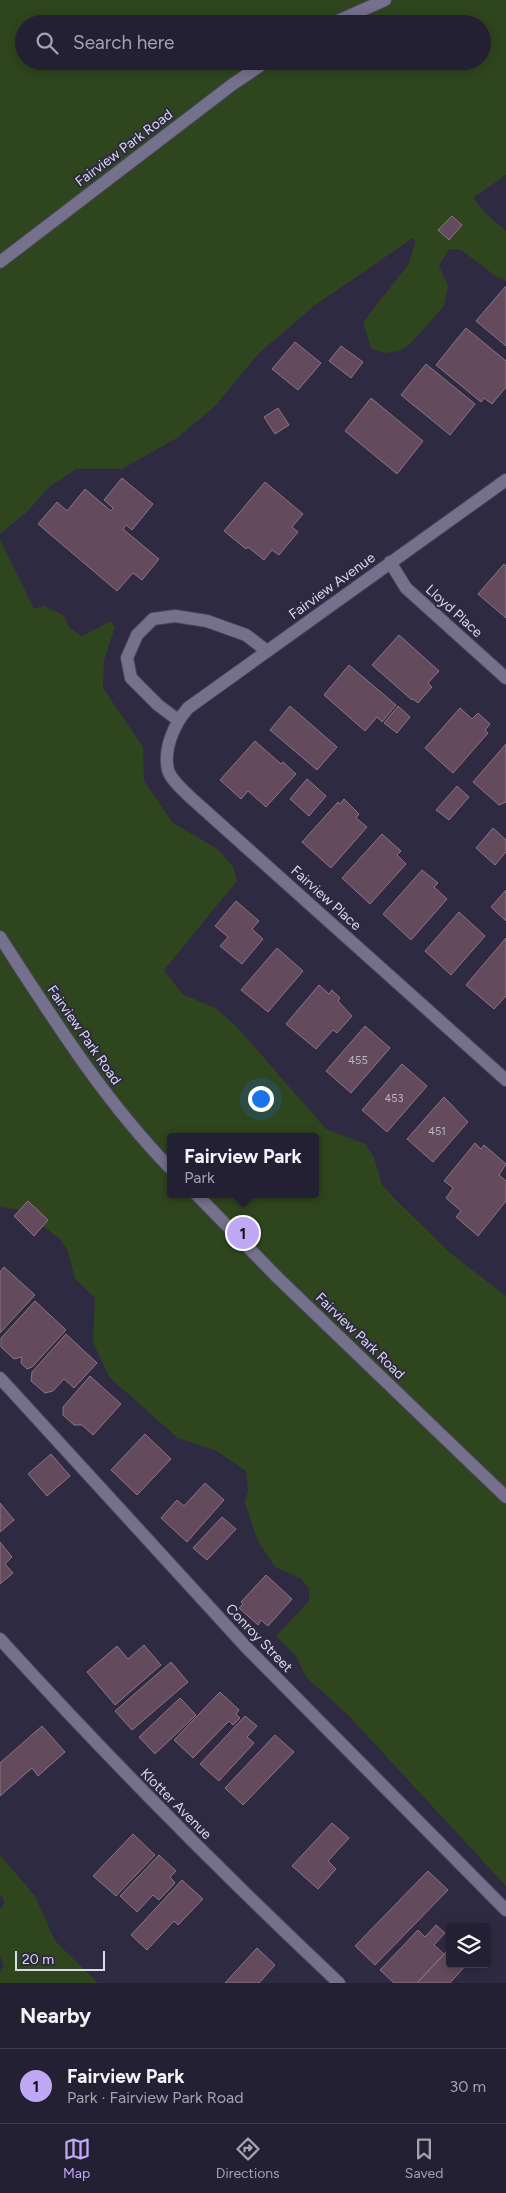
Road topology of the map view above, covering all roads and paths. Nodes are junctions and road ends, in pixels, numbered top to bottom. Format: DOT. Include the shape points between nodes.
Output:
graph roads {
  1 [pos="385,0"];
  2 [pos="351,15"];
  3 [pos="254,70"];
  4 [pos="0,262"];
  5 [pos="506,480"];
  6 [pos="390,562"];
  7 [pos="268,651"];
  8 [pos="506,678"];
  9 [pos="178,720"];
  10 [pos="0,937"];
  11 [pos="506,1080"];
  12 [pos="167,1164"];
  13 [pos="200,1198"];
  14 [pos="0,1378"];
  15 [pos="506,1497"];
  16 [pos="0,1639"];
  17 [pos="506,1910"];
  18 [pos="339,1983"];
  1 -- 2 [label="street"];
  3 -- 4 [label="street, Fairview Park Road"];
  5 -- 6 [label="street, Fairview Avenue"];
  6 -- 7 [label="street, Fairview Avenue"];
  6 -- 8 [label="street, Lloyd Place" via="406,588"];
  7 -- 9 [label="street, Fairview Avenue" via="188,708"];
  7 -- 9 [label="street" via="246,635 207,620 174,616 153,619 136,635 127,658 131,678"];
  9 -- 11 [label="street, Fairview Place" via="168,757 168,770 176,782"];
  10 -- 12 [label="street, Fairview Park Road" via="54,1021 104,1090"];
  13 -- 15 [label="street, Fairview Park Road" via="285,1285"];
  14 -- 17 [label="street, Conroy Street" via="245,1646"];
  16 -- 18 [label="street, Klotter Avenue" via="107,1756"];
}
